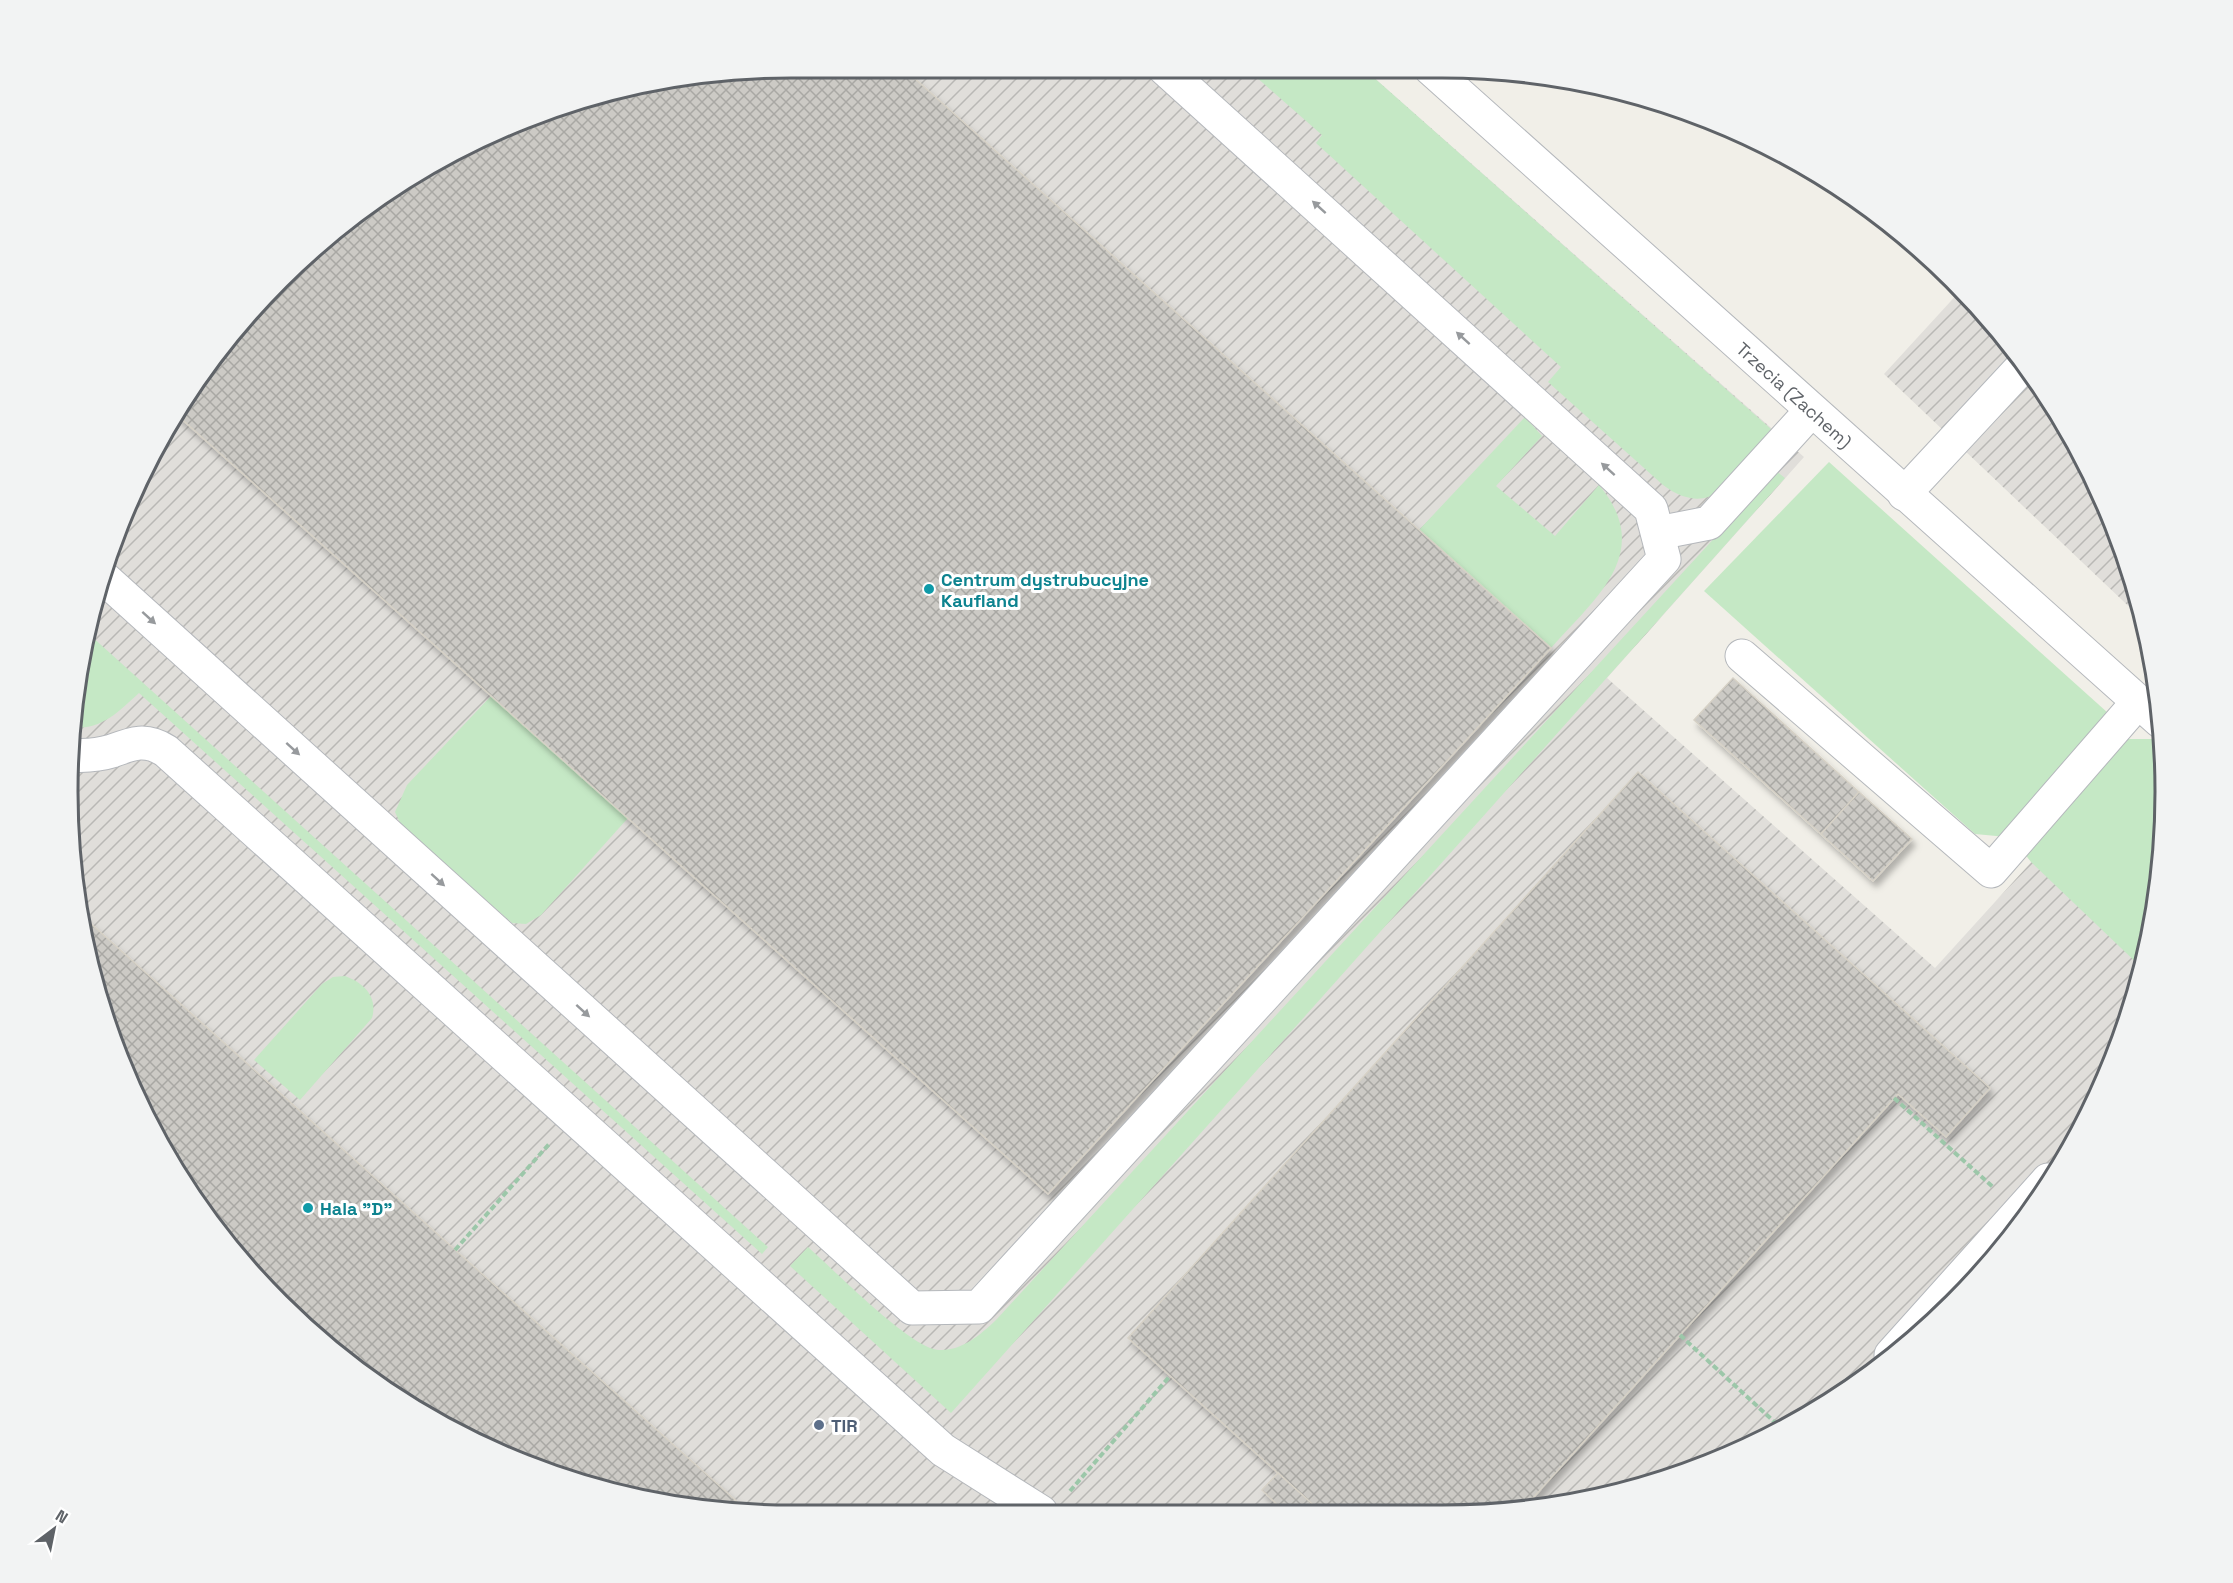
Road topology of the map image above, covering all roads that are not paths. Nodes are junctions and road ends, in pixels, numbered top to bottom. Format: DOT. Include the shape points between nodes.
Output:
graph roads {
  1 [pos="1175,78"];
  2 [pos="1441,78"];
  3 [pos="2018,371"];
  4 [pos="1811,411"];
  5 [pos="1904,494"];
  6 [pos="1658,533"];
  7 [pos="109,583"];
  8 [pos="1742,656"];
  9 [pos="2149,711"];
  10 [pos="80,756"];
  11 [pos="2014,1218"];
  12 [pos="1932,1309"];
  13 [pos="1030,1505"];
  6 -- 1 [label="lane, one-way" via="1651,509"];
  2 -- 4 [label="lane, Trzecia (Zachem)"];
  3 -- 5 [label="lane"];
  4 -- 5 [label="lane, Trzecia (Zachem)"];
  4 -- 6 [label="lane" via="1709,523"];
  5 -- 9 [label="lane, Trzecia (Zachem)"];
  7 -- 6 [label="lane, one-way" via="912,1308 979,1307 1664,559"];
  8 -- 9 [label="lane" via="1991,871"];
  10 -- 13 [label="lane" via="111,751 134,742 147,742 166,751 943,1450"];
  11 -- 12 [label="lane"];
}
